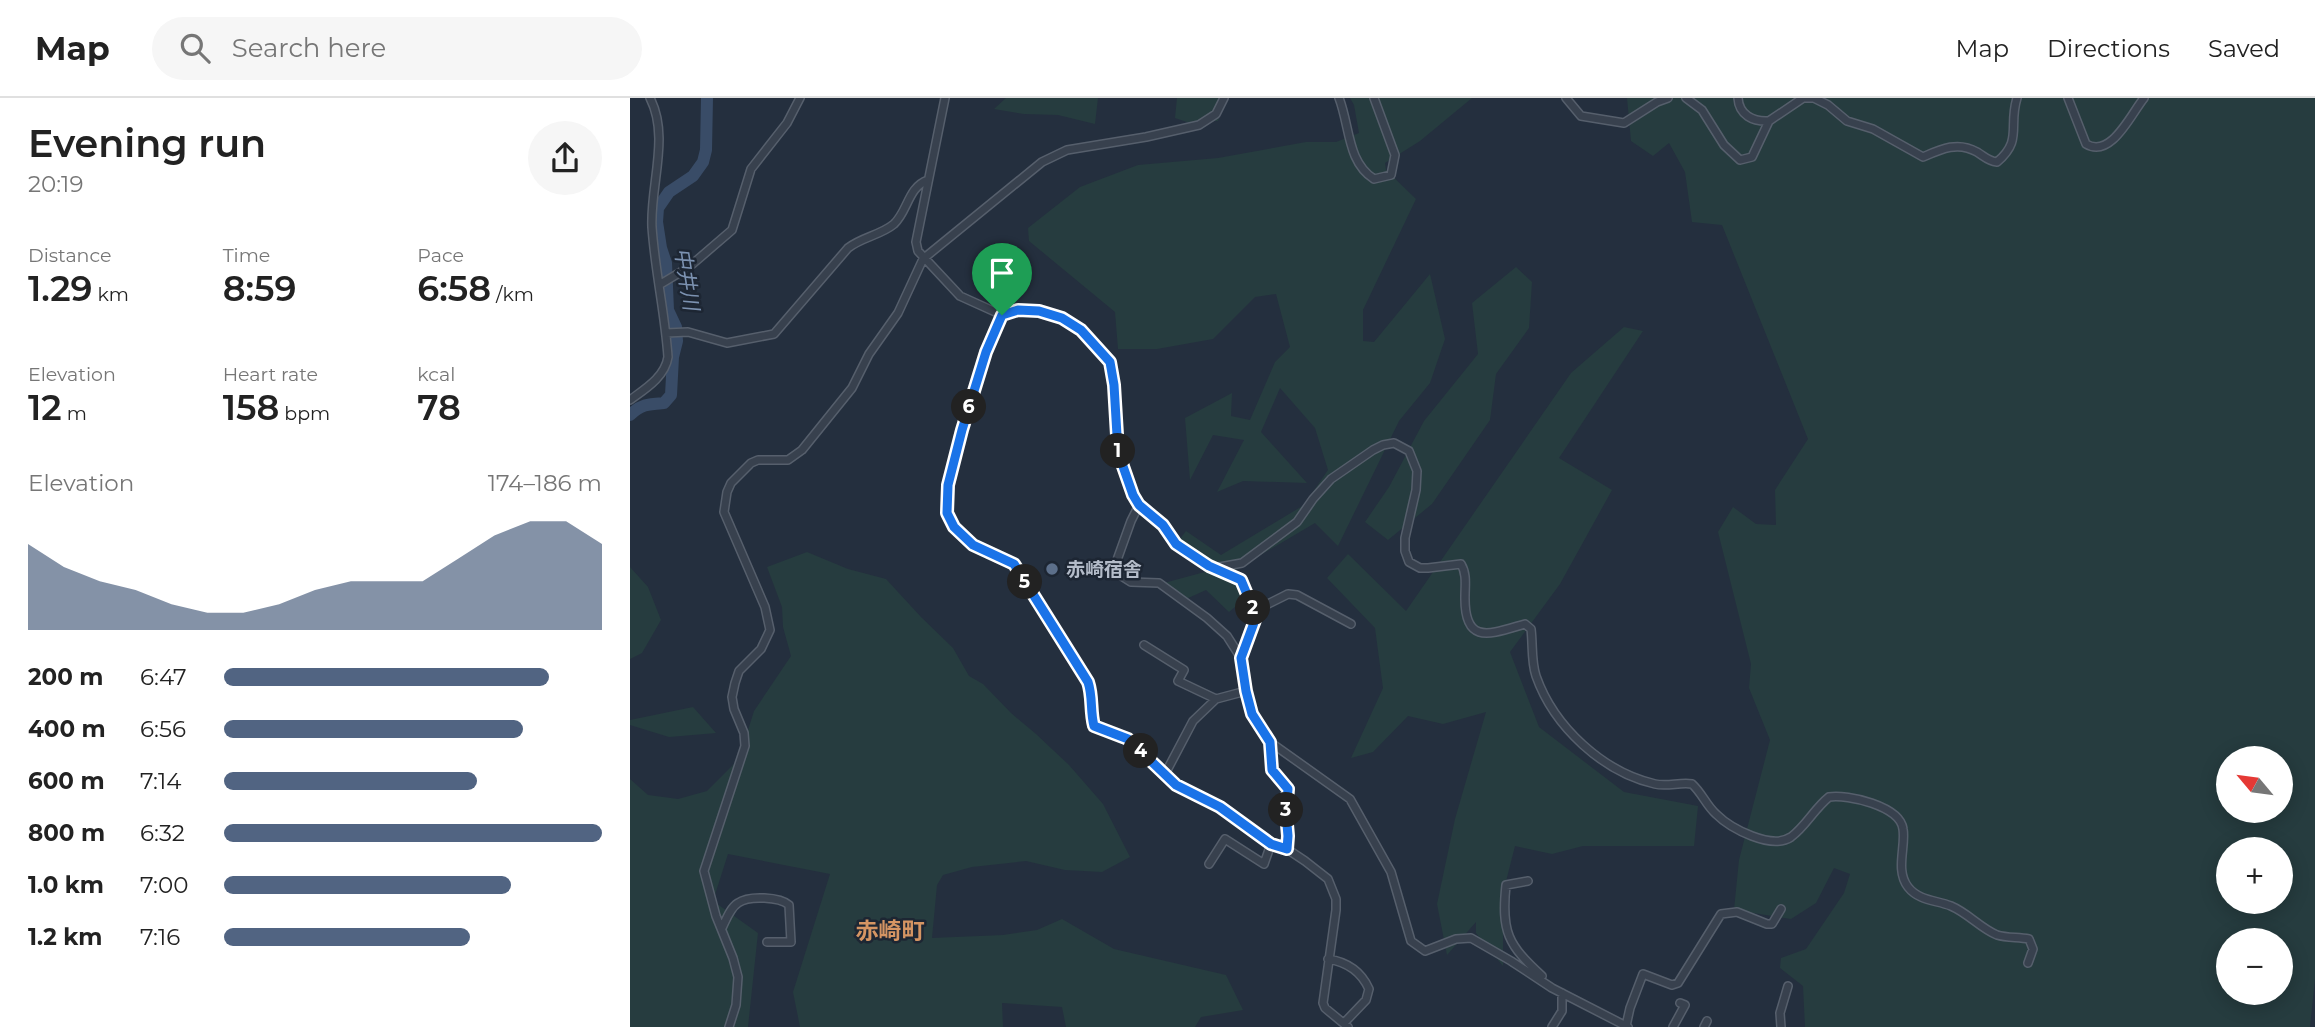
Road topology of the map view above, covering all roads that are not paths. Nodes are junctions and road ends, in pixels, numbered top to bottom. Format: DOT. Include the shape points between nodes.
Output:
graph roads {
  1 [pos="650,98"];
  2 [pos="800,98"];
  3 [pos="945,98"];
  4 [pos="1224,98"];
  5 [pos="1339,98"];
  6 [pos="1374,98"];
  7 [pos="1566,98"];
  8 [pos="1668,98"];
  9 [pos="1686,98"];
  10 [pos="1738,98"];
  11 [pos="2017,98"];
  12 [pos="2068,98"];
  13 [pos="2144,98"];
  14 [pos="1769,121"];
  15 [pos="928,180"];
  16 [pos="923,259"];
  17 [pos="660,285"];
  18 [pos="1002,315"];
  19 [pos="672,332"];
  20 [pos="630,400"];
  21 [pos="1139,505"];
  22 [pos="1214,568"];
  23 [pos="1254,611"];
  24 [pos="1351,624"];
  25 [pos="1144,645"];
  26 [pos="1241,658"];
  27 [pos="1246,691"];
  28 [pos="1216,699"];
  29 [pos="1270,742"];
  30 [pos="1164,776"];
  31 [pos="1271,844"];
  32 [pos="1287,849"];
  33 [pos="1209,864"];
  34 [pos="1528,881"];
  35 [pos="1781,909"];
  36 [pos="722,928"];
  37 [pos="767,942"];
  38 [pos="1328,958"];
  39 [pos="2028,962"];
  40 [pos="1788,986"];
  41 [pos="1552,988"];
  42 [pos="1562,993"];
  43 [pos="1680,1003"];
  44 [pos="1346,1025"];
  45 [pos="729,1027"];
  46 [pos="1552,1027"];
  47 [pos="1627,1027"];
  48 [pos="1673,1027"];
  49 [pos="1781,1027"];
  1 -- 17 [label="street" via="659,126 652,212"];
  2 -- 17 [label="street" via="787,123 751,169 732,230"];
  3 -- 15 [label="street"];
  4 -- 16 [label="street" via="1216,114 1199,125 1067,150 1042,162"];
  5 -- 6 [label="street" via="1355,158 1374,179 1391,175 1395,155"];
  7 -- 8 [label="street" via="1581,116 1624,123"];
  9 -- 14 [label="street" via="1702,110 1724,145 1740,160 1752,157"];
  10 -- 14 [label="street" via="1740,110 1749,117"];
  11 -- 14 [label="street" via="2011,147 1997,162 1954,145 1923,157 1847,121 1814,98 1802,98"];
  12 -- 13 [label="street" via="2086,144 2097,148 2113,140"];
  15 -- 16 [label="street" via="915,242"];
  15 -- 19 [label="street" via="916,187 888,229 848,248 774,334 727,343"];
  16 -- 18 [label="street" via="960,296"];
  16 -- 36 [label="street" via="898,313 852,388 802,450 788,460 751,463 727,492 724,512 765,607 770,630 761,649 739,671 732,696 745,746 704,871"];
  17 -- 19 [label="street"];
  18 -- 21 [label="street" via="1028,310 1062,318 1081,330 1110,362 1118,452"];
  18 -- 30 [label="street" via="965,421 948,485 947,513 973,545 1014,564 1088,682 1094,726 1128,739"];
  19 -- 20 [label="street" via="663,371"];
  21 -- 22 [label="street" via="1163,525 1176,544"];
  21 -- 26 [label="street" via="1117,560 1119,575 1130,582 1159,583 1227,636"];
  22 -- 23 [label="street" via="1241,580"];
  22 -- 39 [label="street" via="1242,562 1297,522 1331,480 1383,444 1394,443 1409,451 1417,471 1405,538 1409,562 1420,568 1461,564 1466,618 1477,633 1525,624 1531,629 1536,677 1578,743 1629,775 1656,785 1692,784 1718,817 1770,843 1794,835 1829,797 1882,807 1903,827 1901,866 1910,889 1961,911 1996,934 2029,939 2033,949"];
  23 -- 24 [label="street" via="1288,594 1297,595"];
  23 -- 26 [label="street"];
  25 -- 28 [label="street" via="1184,670 1178,681"];
  26 -- 27 [label="street"];
  27 -- 28 [label="street"];
  27 -- 29 [label="street" via="1252,714"];
  28 -- 30 [label="street" via="1193,721"];
  29 -- 32 [label="street" via="1272,770 1288,789"];
  29 -- 41 [label="street" via="1350,799 1391,872 1411,942 1425,951 1471,938"];
  30 -- 31 [label="street" via="1220,807"];
  31 -- 32 [label="street"];
  31 -- 33 [label="street" via="1265,864 1225,839"];
  32 -- 38 [label="street" via="1328,879 1332,887 1336,910"];
  34 -- 41 [label="street" via="1506,885 1509,935 1520,956"];
  35 -- 47 [label="street" via="1772,924 1737,912 1721,914 1675,985 1643,974"];
  36 -- 37 [label="street" via="740,901 782,900 789,905 791,942"];
  36 -- 45 [label="street" via="738,977"];
  38 -- 44 [label="street" via="1323,1003"];
  38 -- 44 [label="street" via="1346,963 1369,989"];
  40 -- 49 [label="street"];
  41 -- 42 [label="street"];
  42 -- 46 [label="street" via="1562,1010"];
  42 -- 47 [label="street"];
  43 -- 48 [label="street" via="1685,1005"];
}
